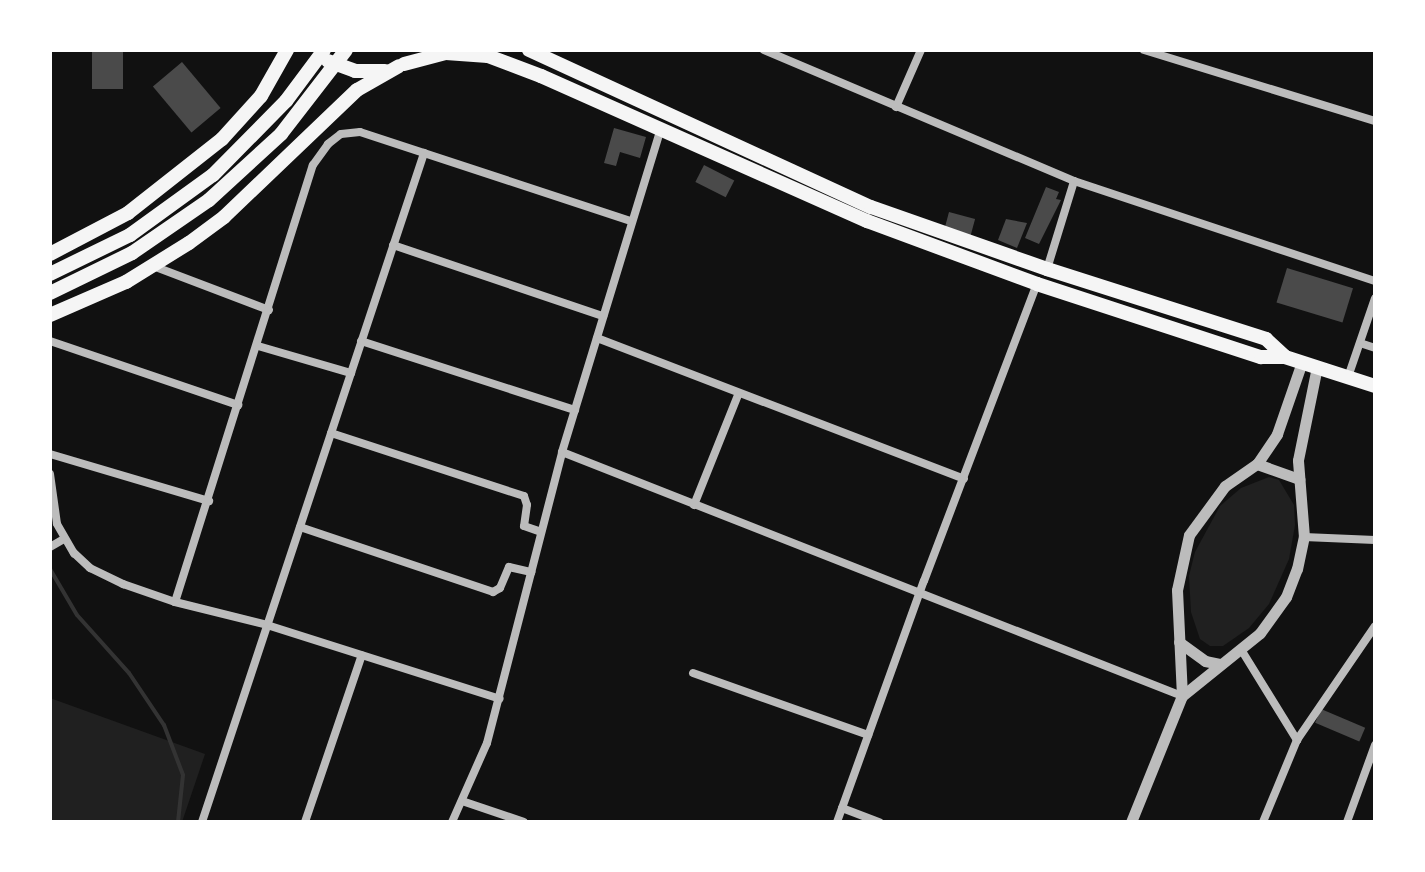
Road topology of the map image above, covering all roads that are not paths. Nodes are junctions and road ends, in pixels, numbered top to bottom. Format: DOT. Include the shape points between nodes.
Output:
graph roads {
  1 [pos="287,50"];
  2 [pos="313,50"];
  3 [pos="324,50"];
  4 [pos="346,50"];
  5 [pos="423,50"];
  6 [pos="529,50"];
  7 [pos="764,50"];
  8 [pos="921,50"];
  9 [pos="1144,50"];
  10 [pos="401,65"];
  11 [pos="896,107"];
  12 [pos="1375,121"];
  13 [pos="661,128"];
  14 [pos="424,153"];
  15 [pos="1074,181"];
  16 [pos="630,221"];
  17 [pos="393,245"];
  18 [pos="50,254"];
  19 [pos="153,266"];
  20 [pos="1047,269"];
  21 [pos="50,274"];
  22 [pos="1375,281"];
  23 [pos="1037,284"];
  24 [pos="50,293"];
  25 [pos="1375,298"];
  26 [pos="269,310"];
  27 [pos="50,315"];
  28 [pos="603,316"];
  29 [pos="597,338"];
  30 [pos="50,341"];
  31 [pos="361,341"];
  32 [pos="1360,343"];
  33 [pos="258,346"];
  34 [pos="1375,348"];
  35 [pos="1285,357"];
  36 [pos="1302,362"];
  37 [pos="1317,367"];
  38 [pos="351,373"];
  39 [pos="1348,377"];
  40 [pos="1375,386"];
  41 [pos="738,395"];
  42 [pos="238,405"];
  43 [pos="575,410"];
  44 [pos="331,433"];
  45 [pos="562,452"];
  46 [pos="50,454"];
  47 [pos="1257,464"];
  48 [pos="50,474"];
  49 [pos="964,479"];
  50 [pos="1299,479"];
  51 [pos="209,501"];
  52 [pos="694,505"];
  53 [pos="300,527"];
  54 [pos="541,532"];
  55 [pos="1304,537"];
  56 [pos="64,539"];
  57 [pos="1375,540"];
  58 [pos="50,547"];
  59 [pos="531,572"];
  60 [pos="919,594"];
  61 [pos="175,602"];
  62 [pos="267,625"];
  63 [pos="1375,626"];
  64 [pos="1179,642"];
  65 [pos="1242,651"];
  66 [pos="362,655"];
  67 [pos="1221,664"];
  68 [pos="693,673"];
  69 [pos="1182,696"];
  70 [pos="500,699"];
  71 [pos="868,735"];
  72 [pos="1297,740"];
  73 [pos="1375,745"];
  74 [pos="1373,759"];
  75 [pos="462,801"];
  76 [pos="842,808"];
  77 [pos="202,822"];
  78 [pos="305,822"];
  79 [pos="452,822"];
  80 [pos="524,822"];
  81 [pos="837,822"];
  82 [pos="879,822"];
  83 [pos="1131,822"];
  84 [pos="1263,822"];
  85 [pos="1347,822"];
  1 -- 18 [label="main road" via="261,96 222,139 128,213"];
  2 -- 10 [label="main road" via="333,65 355,71"];
  3 -- 21 [label="main road" via="286,101 213,175 130,235"];
  4 -- 24 [label="main road" via="281,134 209,200 132,253"];
  5 -- 10 [label="main road"];
  6 -- 20 [label="main road" via="871,207"];
  7 -- 11 [label="street"];
  8 -- 11 [label="street"];
  9 -- 12 [label="street"];
  10 -- 13 [label="main road" via="446,53 478,54"];
  10 -- 19 [label="main road" via="357,90 224,217"];
  11 -- 15 [label="street"];
  13 -- 16 [label="street"];
  13 -- 23 [label="main road" via="867,221"];
  14 -- 16 [label="street"];
  14 -- 17 [label="street"];
  14 -- 26 [label="street" via="360,132 341,134 328,144 313,165"];
  15 -- 20 [label="street"];
  15 -- 22 [label="street"];
  16 -- 28 [label="street"];
  17 -- 28 [label="street"];
  17 -- 31 [label="street"];
  19 -- 26 [label="street"];
  19 -- 27 [label="main road"];
  20 -- 35 [label="main road" via="1266,339"];
  23 -- 35 [label="main road" via="1261,357"];
  23 -- 49 [label="street"];
  25 -- 32 [label="street"];
  26 -- 33 [label="street"];
  28 -- 29 [label="street"];
  29 -- 41 [label="street"];
  29 -- 43 [label="street"];
  30 -- 42 [label="street"];
  31 -- 38 [label="street"];
  31 -- 43 [label="street"];
  32 -- 34 [label="street"];
  32 -- 39 [label="street"];
  33 -- 38 [label="street"];
  33 -- 42 [label="street"];
  35 -- 36 [label="main road"];
  36 -- 37 [label="main road"];
  36 -- 47 [label="street" via="1277,434"];
  37 -- 39 [label="main road"];
  37 -- 50 [label="street" via="1300,444"];
  38 -- 44 [label="street"];
  39 -- 40 [label="main road"];
  41 -- 49 [label="street"];
  41 -- 52 [label="street"];
  42 -- 51 [label="street"];
  43 -- 45 [label="street"];
  44 -- 53 [label="street"];
  44 -- 54 [label="street" via="524,496 524,526"];
  45 -- 52 [label="street"];
  45 -- 54 [label="street"];
  46 -- 51 [label="street"];
  47 -- 50 [label="street"];
  47 -- 64 [label="street" via="1225,486 1189,535 1178,579"];
  48 -- 56 [label="street"];
  49 -- 60 [label="street"];
  50 -- 55 [label="street"];
  51 -- 61 [label="street"];
  52 -- 60 [label="street"];
  53 -- 59 [label="street" via="493,592 509,567"];
  53 -- 62 [label="street"];
  54 -- 59 [label="street"];
  55 -- 57 [label="street"];
  55 -- 65 [label="street" via="1286,597"];
  56 -- 58 [label="street"];
  56 -- 61 [label="street" via="90,568"];
  59 -- 70 [label="street"];
  60 -- 69 [label="street"];
  60 -- 71 [label="street"];
  61 -- 62 [label="street"];
  62 -- 66 [label="street"];
  62 -- 77 [label="street"];
  63 -- 72 [label="street"];
  64 -- 67 [label="street" via="1205,661"];
  64 -- 69 [label="street"];
  65 -- 67 [label="street"];
  65 -- 72 [label="street"];
  66 -- 70 [label="street"];
  66 -- 78 [label="street"];
  67 -- 69 [label="street"];
  68 -- 71 [label="street"];
  69 -- 83 [label="street"];
  70 -- 75 [label="street"];
  71 -- 76 [label="street"];
  72 -- 84 [label="street"];
  73 -- 74 [label="street"];
  74 -- 85 [label="street"];
  75 -- 79 [label="street"];
  75 -- 80 [label="street"];
  76 -- 81 [label="street"];
  76 -- 82 [label="street"];
}
